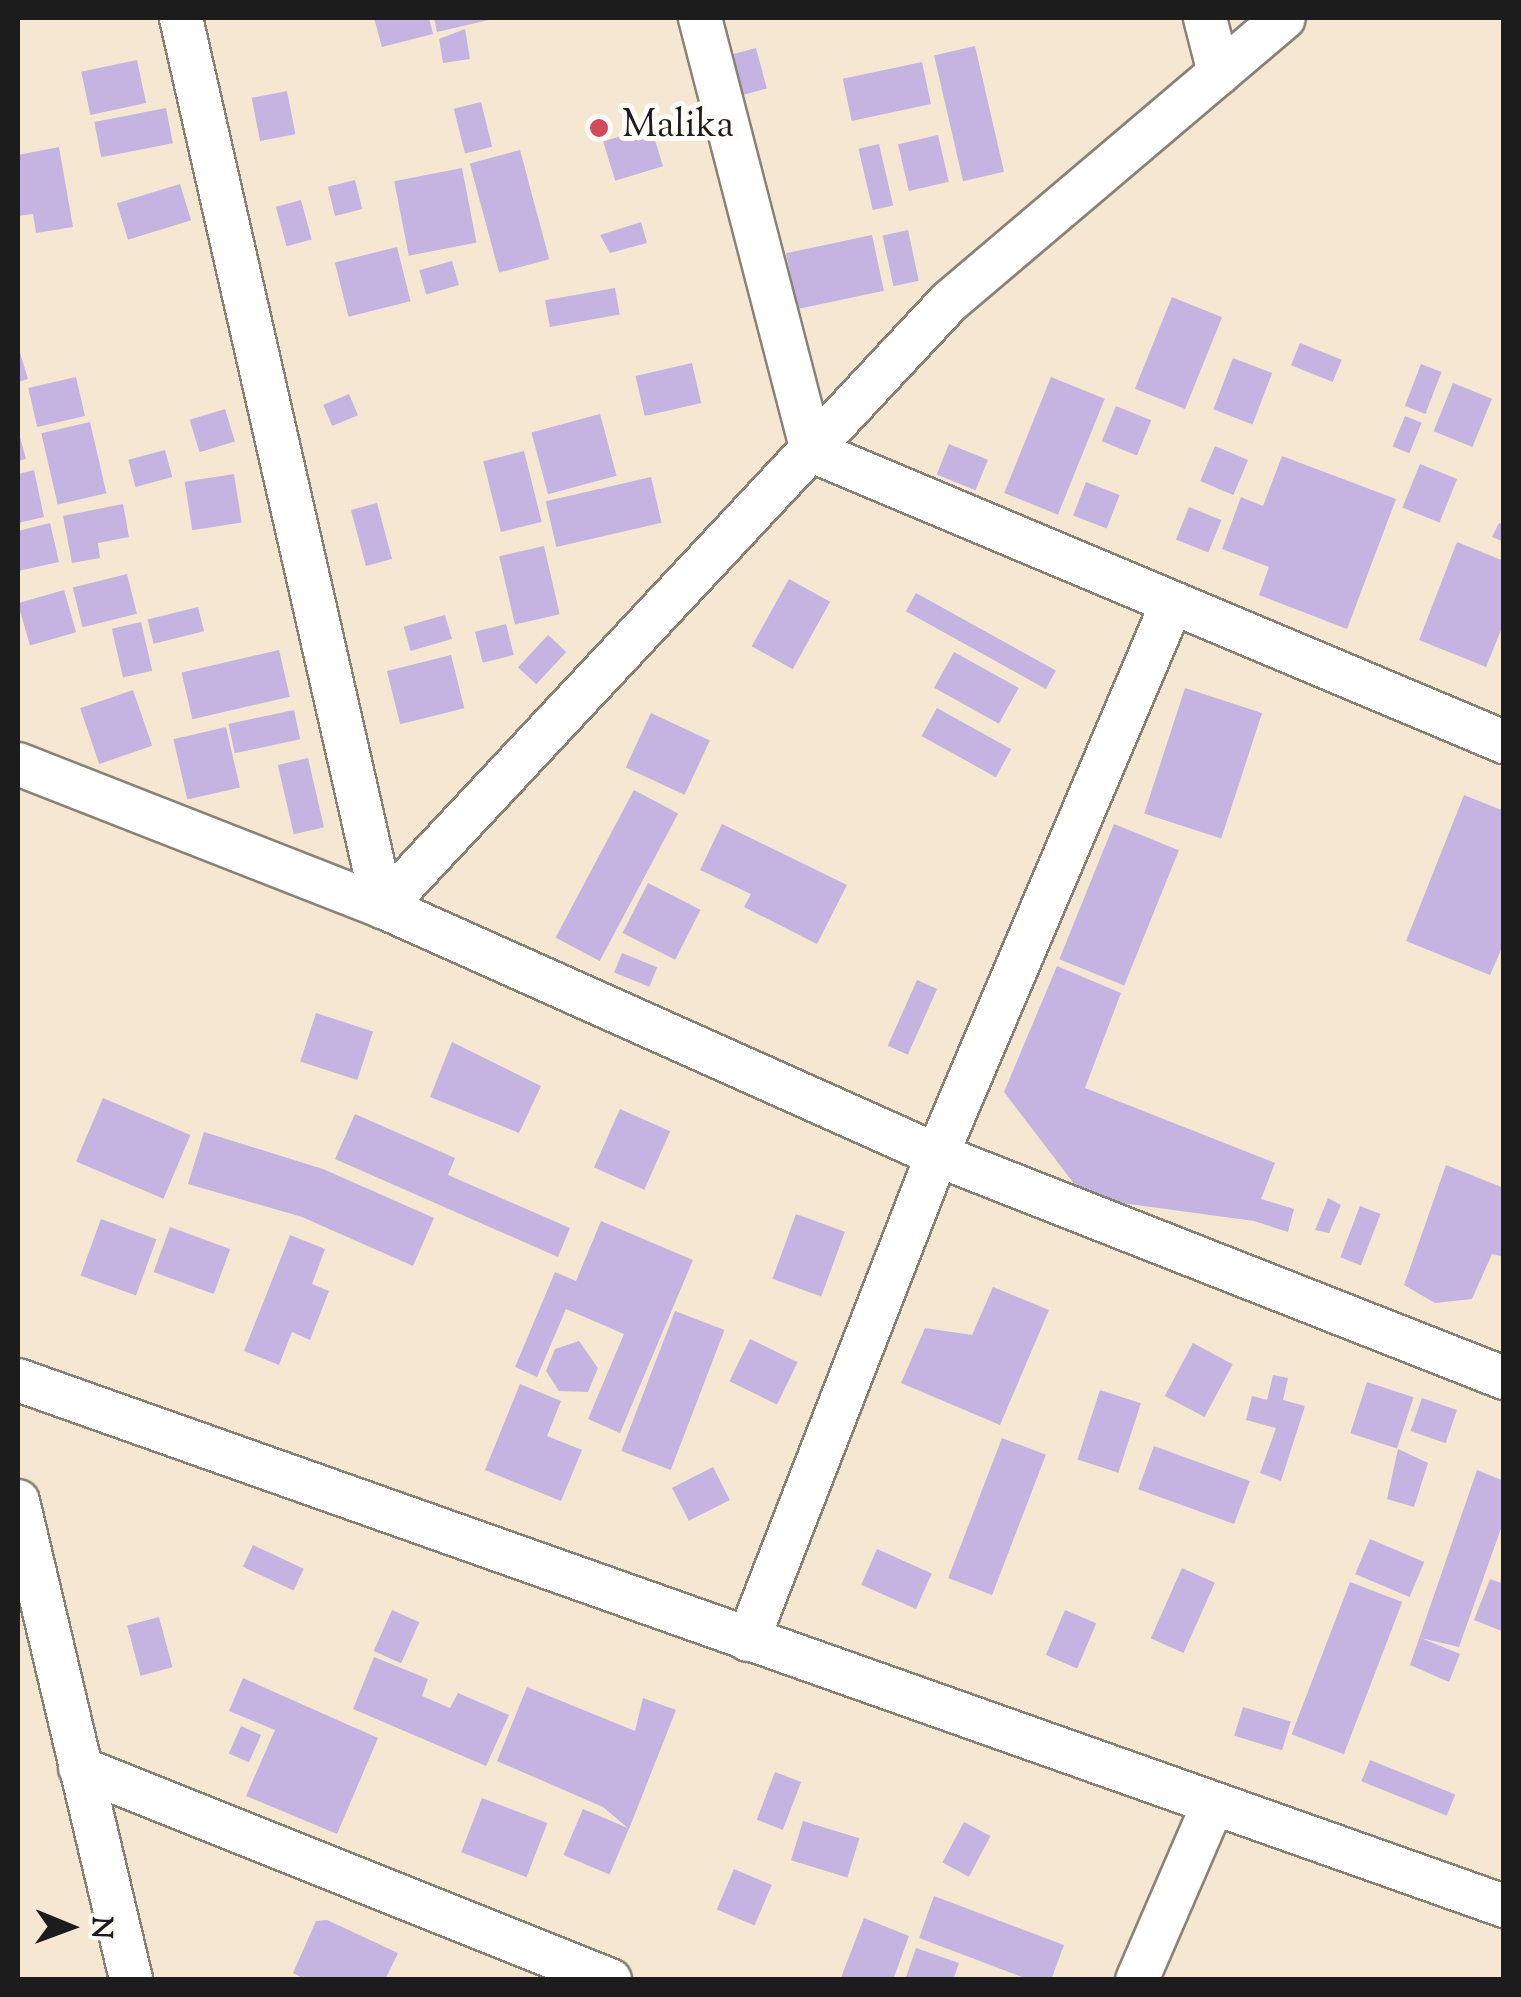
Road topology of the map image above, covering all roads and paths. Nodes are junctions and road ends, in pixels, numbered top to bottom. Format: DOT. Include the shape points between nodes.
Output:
graph roads {
  1 [pos="181,18"];
  2 [pos="700,18"];
  3 [pos="1205,18"];
  4 [pos="1284,18"];
  5 [pos="1219,73"];
  6 [pos="812,451"];
  7 [pos="1172,604"];
  8 [pos="1504,742"];
  9 [pos="18,764"];
  10 [pos="382,907"];
  11 [pos="937,1155"];
  12 [pos="1504,1378"];
  13 [pos="18,1380"];
  14 [pos="18,1501"];
  15 [pos="748,1640"];
  16 [pos="80,1768"];
  17 [pos="1213,1804"];
  18 [pos="1504,1906"];
  19 [pos="130,1980"];
  20 [pos="610,1980"];
  21 [pos="1138,1980"];
  1 -- 10 [label="street"];
  2 -- 6 [label="street"];
  3 -- 5 [label="street"];
  4 -- 5 [label="street"];
  5 -- 6 [label="street" via="949,302"];
  6 -- 7 [label="street"];
  6 -- 10 [label="street"];
  7 -- 8 [label="street"];
  7 -- 11 [label="street"];
  9 -- 10 [label="street"];
  10 -- 11 [label="street"];
  11 -- 12 [label="street"];
  11 -- 15 [label="street"];
  13 -- 15 [label="street"];
  14 -- 16 [label="street"];
  15 -- 17 [label="street"];
  16 -- 19 [label="street"];
  16 -- 20 [label="street"];
  17 -- 18 [label="street"];
  17 -- 21 [label="street"];
}
